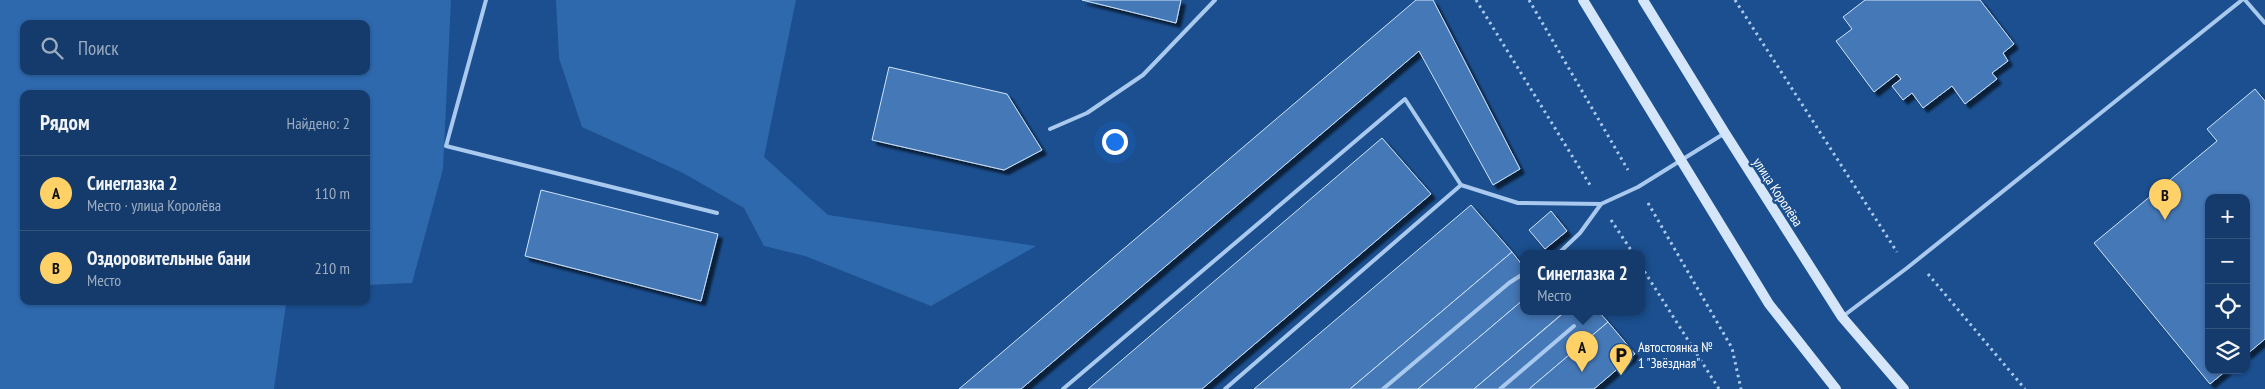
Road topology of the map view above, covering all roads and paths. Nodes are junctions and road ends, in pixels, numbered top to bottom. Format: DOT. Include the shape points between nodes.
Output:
graph roads {
  1 [pos="486,0"];
  2 [pos="1215,0"];
  3 [pos="1476,0"];
  4 [pos="1583,0"];
  5 [pos="1643,0"];
  6 [pos="1735,0"];
  7 [pos="2244,0"];
  8 [pos="2265,23"];
  9 [pos="1050,129"];
  10 [pos="1725,133"];
  11 [pos="1682,161"];
  12 [pos="1461,185"];
  13 [pos="1601,204"];
  14 [pos="717,213"];
  15 [pos="1562,250"];
  16 [pos="1630,250"];
  17 [pos="1908,268"];
  18 [pos="1645,272"];
  19 [pos="1520,276"];
  20 [pos="1842,316"];
  21 [pos="1574,326"];
  22 [pos="1063,389"];
  23 [pos="1225,389"];
  24 [pos="1383,389"];
  25 [pos="1500,389"];
  26 [pos="1719,389"];
  27 [pos="1836,389"];
  28 [pos="1904,389"];
  29 [pos="2025,389"];
  1 -- 14 [label="lane" via="446,146"];
  2 -- 9 [label="lane" via="1143,75 1087,114"];
  3 -- 13 [label="path"];
  4 -- 11 [label="main road"];
  5 -- 10 [label="main road, улица Королёва"];
  6 -- 17 [label="path"];
  7 -- 8 [label="lane"];
  7 -- 17 [label="lane"];
  10 -- 11 [label="lane"];
  10 -- 20 [label="main road, улица Королёва"];
  11 -- 13 [label="lane"];
  11 -- 27 [label="main road" via="1769,304"];
  12 -- 13 [label="lane" via="1518,203"];
  12 -- 22 [label="lane" via="1405,99"];
  12 -- 23 [label="lane"];
  13 -- 15 [label="lane" via="1580,233"];
  13 -- 16 [label="path"];
  17 -- 20 [label="lane"];
  17 -- 29 [label="path" via="1927,272"];
  18 -- 26 [label="path"];
  19 -- 24 [label="lane"];
  20 -- 28 [label="main road, улица Королёва"];
  21 -- 25 [label="lane"];
}
